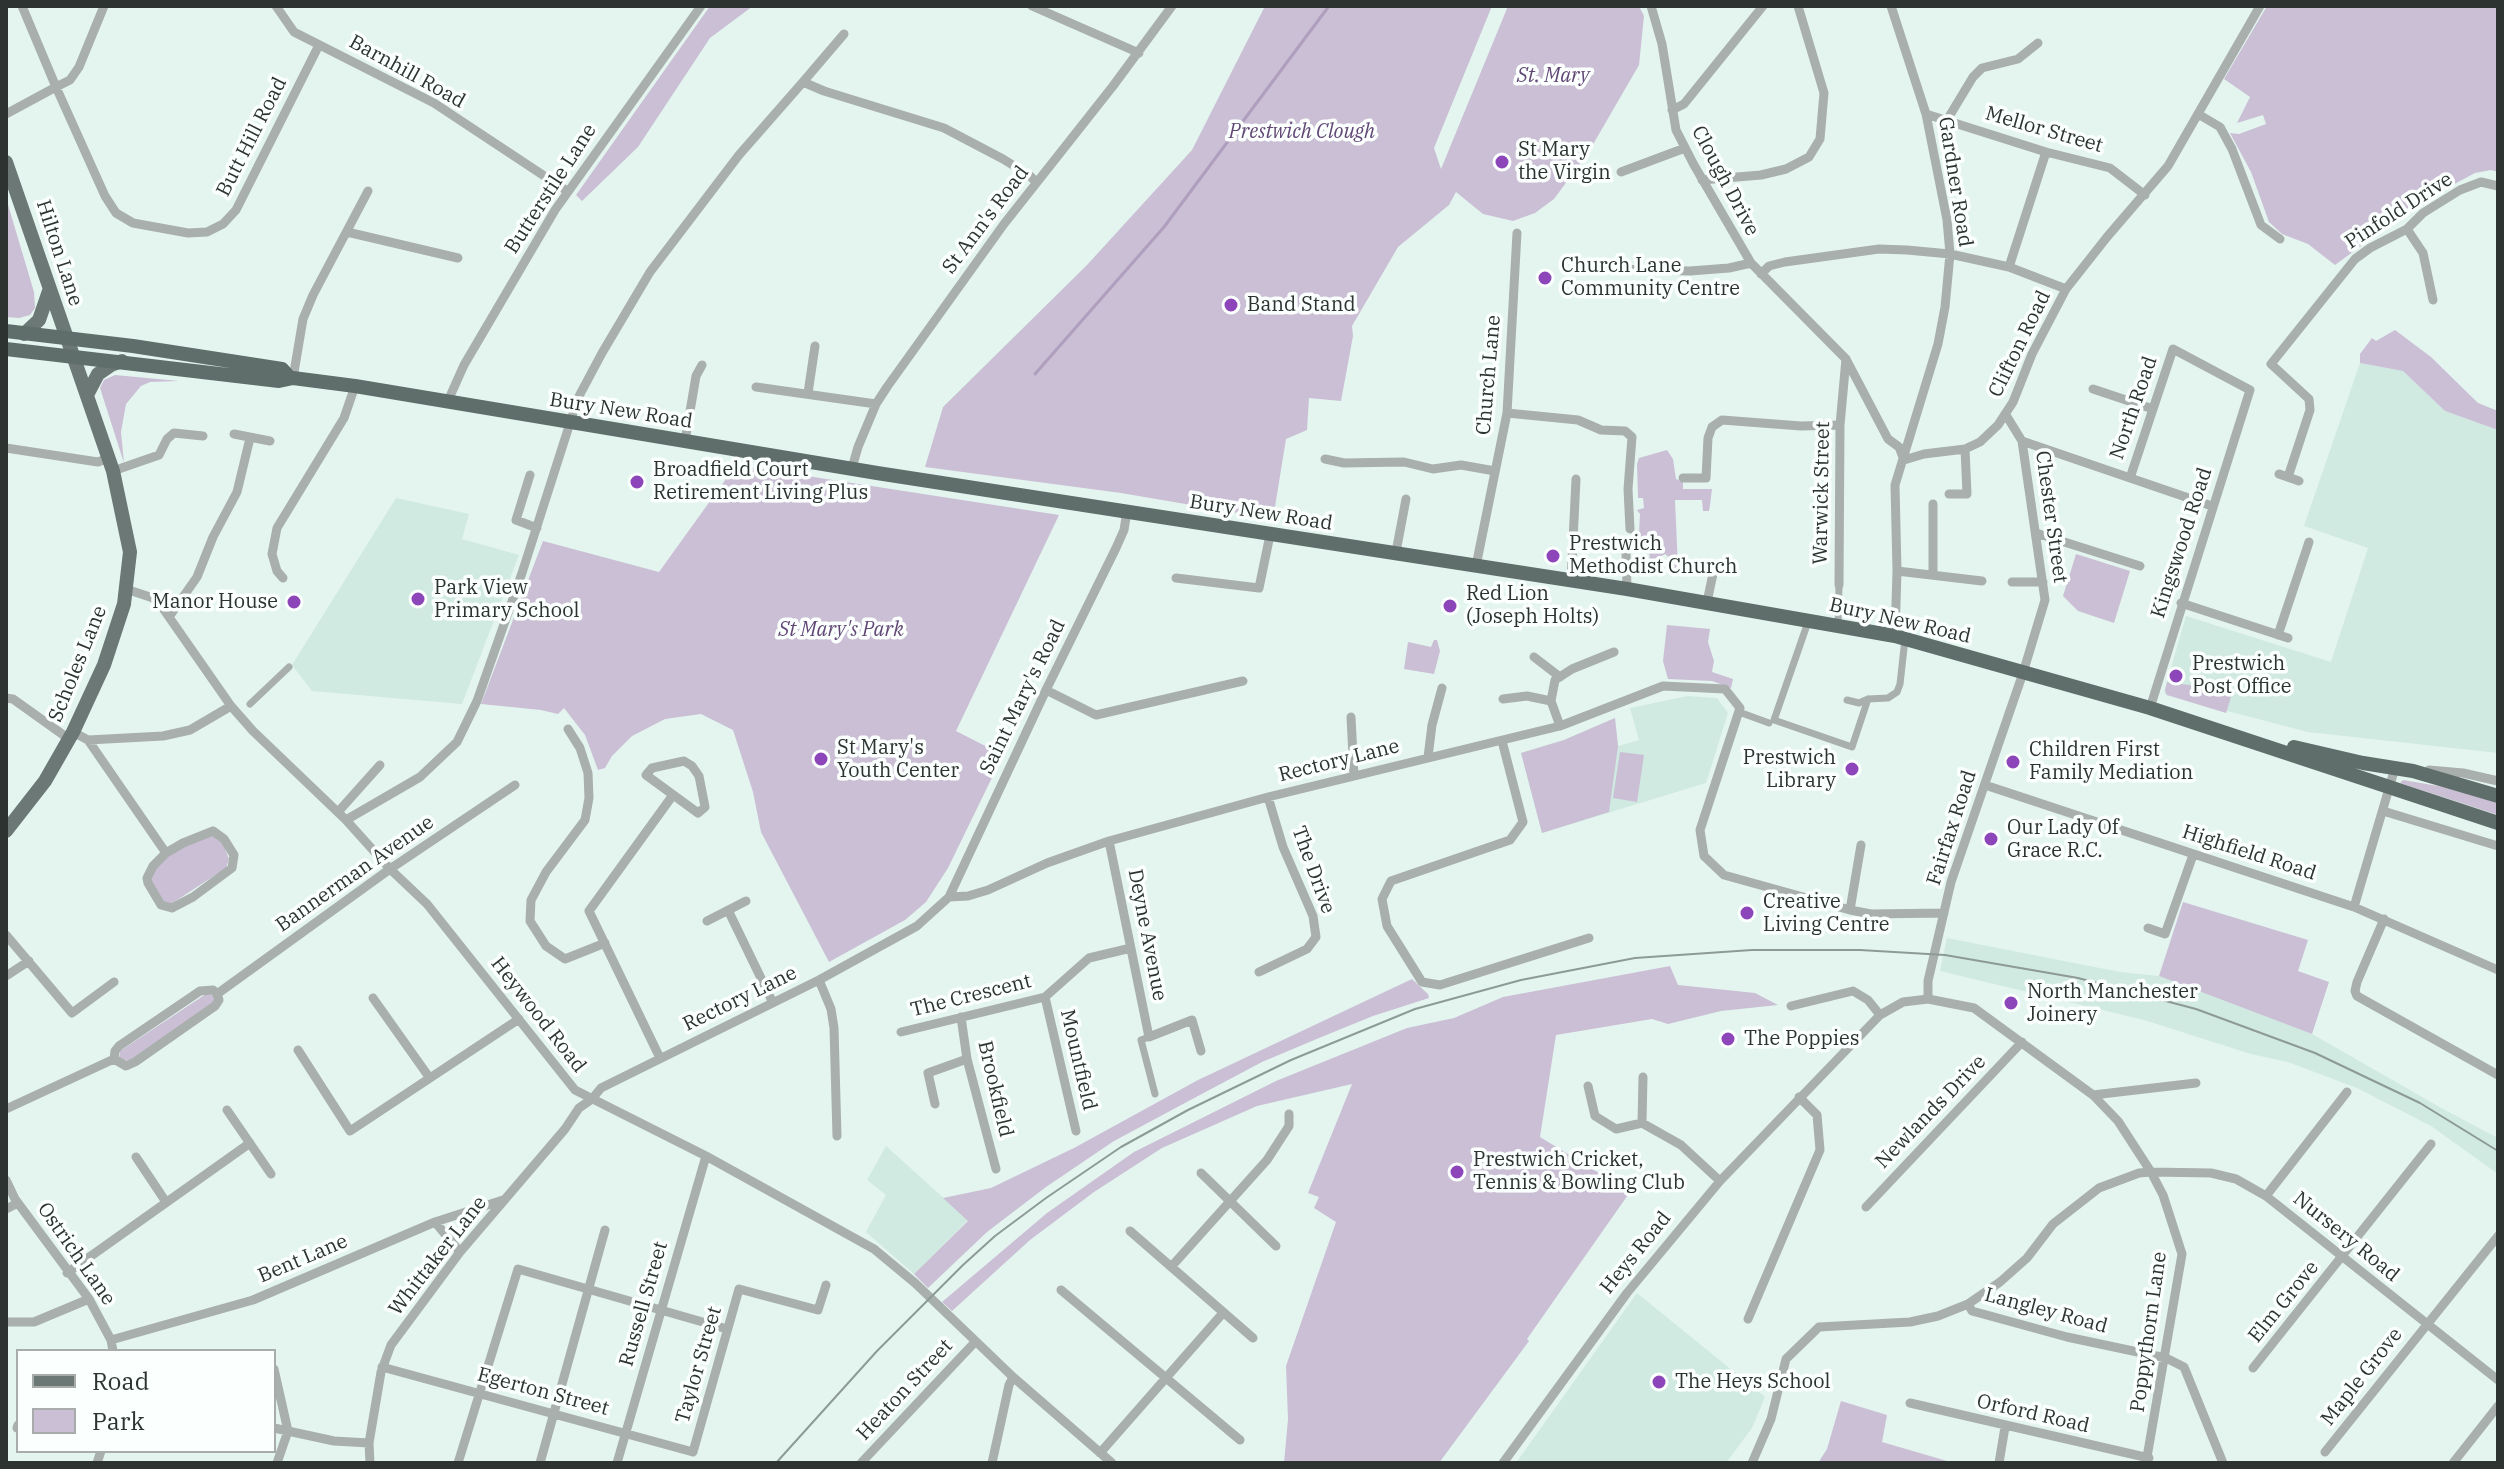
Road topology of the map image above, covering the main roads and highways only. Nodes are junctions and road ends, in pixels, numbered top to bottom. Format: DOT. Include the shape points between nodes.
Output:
graph roads {
  1 [pos="6,162"];
  2 [pos="50,291"];
  3 [pos="6,331"];
  4 [pos="24,334"];
  5 [pos="66,339"];
  6 [pos="6,349"];
  7 [pos="73,357"];
  8 [pos="123,361"];
  9 [pos="292,378"];
  10 [pos="87,395"];
  11 [pos="2216,728"];
  12 [pos="2498,796"];
  13 [pos="2498,823"];
  14 [pos="6,831"];
  1 -- 2 [label="main road, Hilton Lane"];
  2 -- 4 [label="main road" via="42,316"];
  2 -- 5 [label="main road, Hilton Lane"];
  3 -- 4 [label="highway, Bury New Road"];
  4 -- 5 [label="highway, Bury New Road"];
  5 -- 7 [label="main road, Hilton Lane"];
  5 -- 9 [label="highway, Bury New Road" via="282,369"];
  6 -- 7 [label="highway, Bury New Road"];
  7 -- 8 [label="highway, Bury New Road"];
  7 -- 10 [label="main road, Scholes Lane"];
  8 -- 9 [label="highway, Bury New Road" via="279,381"];
  8 -- 10 [label="main road" via="102,371"];
  9 -- 11 [label="highway, Bury New Road" via="1707,602 1900,638"];
  10 -- 14 [label="main road, Scholes Lane" via="130,552 124,604 77,737"];
  11 -- 12 [label="highway, Bury New Road" via="2413,771"];
  11 -- 13 [label="highway, Bury New Road"];
}
